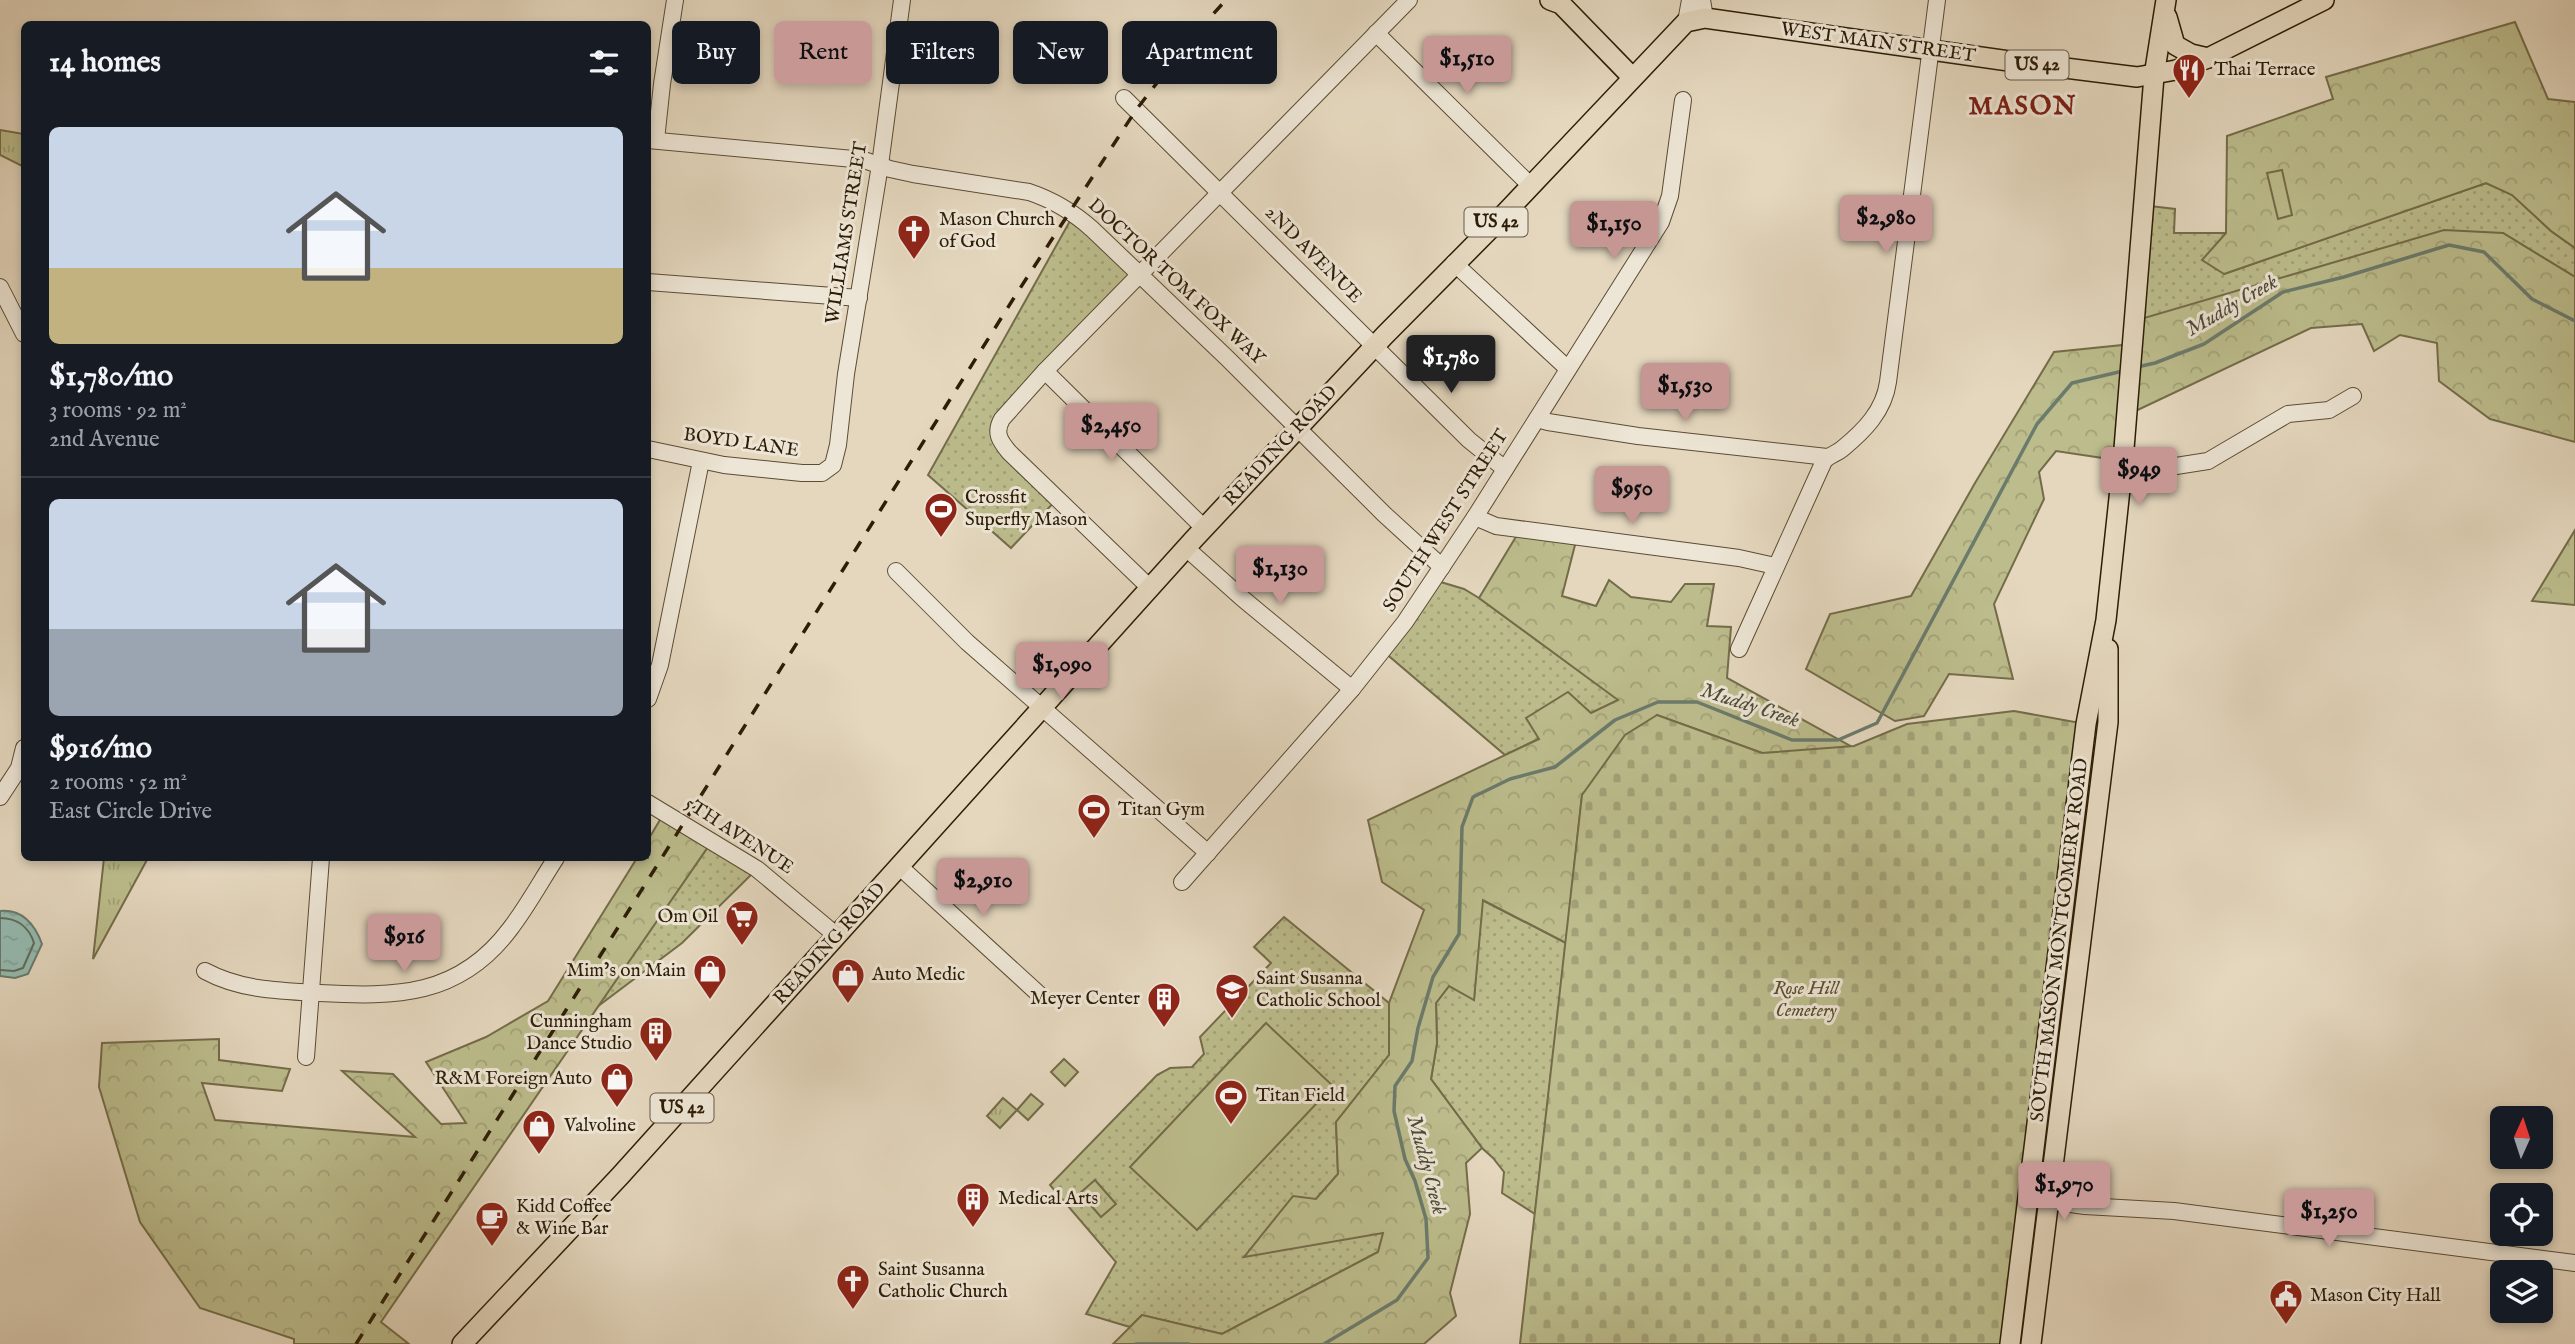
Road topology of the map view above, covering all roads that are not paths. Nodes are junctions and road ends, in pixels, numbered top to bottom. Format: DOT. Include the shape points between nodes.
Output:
graph roads {
  1 [pos="674,0"];
  2 [pos="902,0"];
  3 [pos="1409,0"];
  4 [pos="1550,0"];
  5 [pos="1689,0"];
  6 [pos="1937,0"];
  7 [pos="2324,0"];
  8 [pos="2165,5"];
  9 [pos="1704,9"];
  10 [pos="1686,22"];
  11 [pos="1376,33"];
  12 [pos="1931,50"];
  13 [pos="2208,58"];
  14 [pos="2154,76"];
  15 [pos="1632,77"];
  16 [pos="1124,98"];
  17 [pos="1683,100"];
  18 [pos="652,140"];
  19 [pos="880,164"];
  20 [pos="1530,185"];
  21 [pos="1220,192"];
  22 [pos="1454,263"];
  23 [pos="1140,274"];
  24 [pos="651,282"];
  25 [pos="0,287"];
  26 [pos="859,298"];
  27 [pos="21,328"];
  28 [pos="1375,346"];
  29 [pos="1569,369"];
  30 [pos="1045,371"];
  31 [pos="2353,396"];
  32 [pos="1537,419"];
  33 [pos="1297,428"];
  34 [pos="651,450"];
  35 [pos="1828,457"];
  36 [pos="701,461"];
  37 [pos="2123,461"];
  38 [pos="1505,469"];
  39 [pos="829,470"];
  40 [pos="1475,517"];
  41 [pos="1204,528"];
  42 [pos="1186,548"];
  43 [pos="1775,566"];
  44 [pos="1442,567"];
  45 [pos="896,572"];
  46 [pos="1150,588"];
  47 [pos="2106,620"];
  48 [pos="1739,649"];
  49 [pos="651,690"];
  50 [pos="1352,690"];
  51 [pos="1041,708"];
  52 [pos="21,760"];
  53 [pos="0,797"];
  54 [pos="651,805"];
  55 [pos="1208,853"];
  56 [pos="321,861"];
  57 [pos="554,861"];
  58 [pos="900,867"];
  59 [pos="1182,882"];
  60 [pos="837,936"];
  61 [pos="205,971"];
  62 [pos="310,992"];
  63 [pos="1042,996"];
  64 [pos="306,1057"];
  65 [pos="2028,1198"];
  66 [pos="2048,1201"];
  67 [pos="2575,1263"];
  68 [pos="463,1344"];
  69 [pos="2010,1344"];
  70 [pos="2031,1344"];
  1 -- 18 [label="street"];
  2 -- 19 [label="street, WILLIAMS STREET"];
  3 -- 11 [label="street"];
  4 -- 15 [label="main road" via="1561,4"];
  5 -- 10 [label="street"];
  6 -- 12 [label="street"];
  7 -- 13 [label="main road, US 42"];
  8 -- 13 [label="main road" via="2175,46"];
  8 -- 14 [label="main road, SOUTH MASON MONTGOMERY ROAD"];
  9 -- 10 [label="main road, WEST MAIN STREET / US 42"];
  9 -- 12 [label="main road, WEST MAIN STREET / US 42"];
  10 -- 15 [label="main road, READING ROAD / US 42"];
  11 -- 20 [label="street"];
  11 -- 21 [label="street"];
  12 -- 14 [label="main road, WEST MAIN STREET / US 42"];
  12 -- 35 [label="street" via="1887,388 1882,406 1866,427"];
  13 -- 14 [label="main road, US 42"];
  14 -- 37 [label="main road, SOUTH MASON MONTGOMERY ROAD"];
  15 -- 20 [label="main road, READING ROAD / US 42"];
  16 -- 21 [label="street, 2ND AVENUE"];
  17 -- 29 [label="street, SOUTH WEST STREET" via="1665,214"];
  18 -- 19 [label="street, DOCTOR TOM FOX WAY"];
  19 -- 23 [label="street, DOCTOR TOM FOX WAY" via="1047,198 1079,218"];
  19 -- 26 [label="street, WILLIAMS STREET"];
  20 -- 22 [label="main road, READING ROAD / US 42"];
  21 -- 23 [label="street"];
  21 -- 28 [label="street, 2ND AVENUE"];
  22 -- 28 [label="main road, READING ROAD / US 42"];
  22 -- 29 [label="street"];
  23 -- 30 [label="street"];
  23 -- 33 [label="street, DOCTOR TOM FOX WAY"];
  24 -- 26 [label="street"];
  25 -- 27 [label="street"];
  26 -- 39 [label="street, WILLIAMS STREET" via="838,446"];
  28 -- 33 [label="main road, READING ROAD / US 42"];
  28 -- 38 [label="street, 2ND AVENUE" via="1469,440"];
  29 -- 32 [label="street, SOUTH WEST STREET"];
  30 -- 41 [label="street"];
  30 -- 46 [label="street" via="1002,419 1000,442"];
  31 -- 37 [label="street" via="2329,410 2288,414 2208,461 2176,466"];
  32 -- 35 [label="street" via="1637,436"];
  32 -- 38 [label="street, SOUTH WEST STREET"];
  33 -- 41 [label="main road, READING ROAD / US 42"];
  33 -- 44 [label="street, DOCTOR TOM FOX WAY"];
  34 -- 36 [label="street, BOYD LANE"];
  35 -- 43 [label="street"];
  36 -- 39 [label="street, BOYD LANE" via="803,473"];
  36 -- 49 [label="street"];
  37 -- 47 [label="main road, SOUTH MASON MONTGOMERY ROAD"];
  38 -- 40 [label="street, SOUTH WEST STREET"];
  40 -- 43 [label="street" via="1496,526"];
  40 -- 44 [label="street, SOUTH WEST STREET"];
  41 -- 42 [label="main road, READING ROAD / US 42"];
  42 -- 46 [label="main road, READING ROAD / US 42"];
  42 -- 50 [label="street"];
  43 -- 48 [label="street"];
  44 -- 50 [label="street, SOUTH WEST STREET"];
  45 -- 51 [label="street"];
  46 -- 51 [label="main road, READING ROAD / US 42"];
  47 -- 65 [label="main road, SOUTH MASON MONTGOMERY ROAD" via="2086,724"];
  47 -- 66 [label="main road, SOUTH MASON MONTGOMERY ROAD" via="2108,722"];
  50 -- 55 [label="street, SOUTH WEST STREET"];
  51 -- 55 [label="street"];
  51 -- 58 [label="main road, READING ROAD / US 42"];
  52 -- 53 [label="street"];
  54 -- 60 [label="street, 5TH AVENUE" via="757,869"];
  55 -- 59 [label="street, SOUTH WEST STREET"];
  56 -- 62 [label="street"];
  57 -- 62 [label="street" via="501,941 460,974 402,994"];
  58 -- 60 [label="main road, READING ROAD / US 42"];
  58 -- 63 [label="street"];
  60 -- 68 [label="main road, READING ROAD / US 42"];
  61 -- 62 [label="street" via="236,985"];
  62 -- 64 [label="street"];
  65 -- 66 [label="street"];
  65 -- 69 [label="main road, SOUTH MASON MONTGOMERY ROAD"];
  66 -- 67 [label="street" via="2174,1211"];
  66 -- 70 [label="main road, SOUTH MASON MONTGOMERY ROAD"];
}
